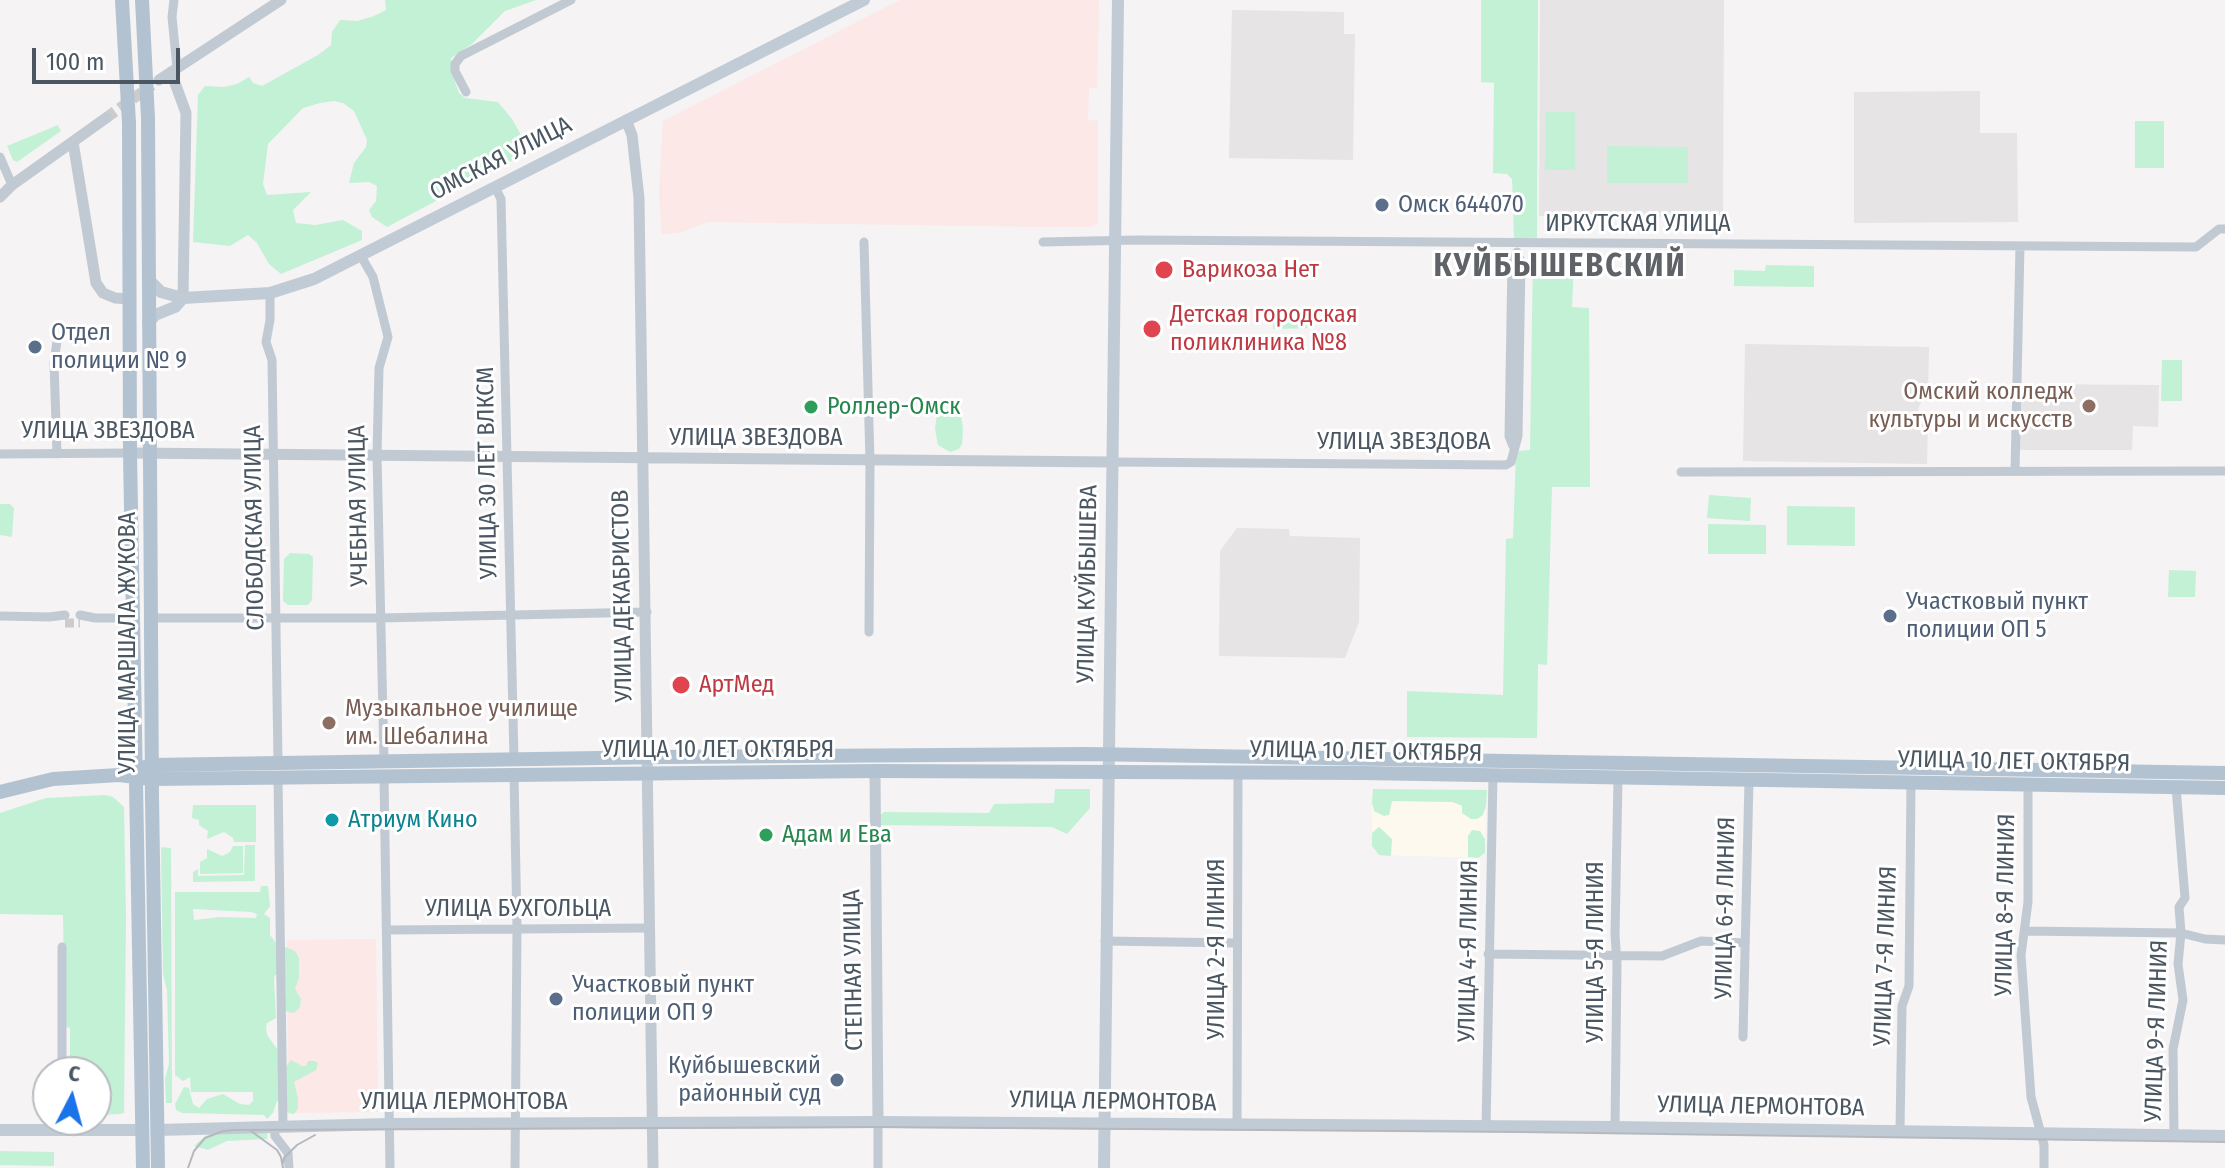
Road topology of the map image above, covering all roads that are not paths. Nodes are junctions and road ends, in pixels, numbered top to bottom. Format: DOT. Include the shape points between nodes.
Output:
graph roads {
  1 [pos="122,0"];
  2 [pos="142,0"];
  3 [pos="174,0"];
  4 [pos="281,0"];
  5 [pos="571,0"];
  6 [pos="864,0"];
  7 [pos="1118,0"];
  8 [pos="174,70"];
  9 [pos="159,80"];
  10 [pos="466,92"];
  11 [pos="106,118"];
  12 [pos="626,120"];
  13 [pos="73,142"];
  14 [pos="0,157"];
  15 [pos="12,185"];
  16 [pos="495,187"];
  17 [pos="0,197"];
  18 [pos="2225,229"];
  19 [pos="864,242"];
  20 [pos="1043,242"];
  21 [pos="1114,242"];
  22 [pos="2020,246"];
  23 [pos="1517,248"];
  24 [pos="361,256"];
  25 [pos="148,279"];
  26 [pos="270,293"];
  27 [pos="183,298"];
  28 [pos="129,299"];
  29 [pos="148,323"];
  30 [pos="57,341"];
  31 [pos="130,453"];
  32 [pos="149,453"];
  33 [pos="274,453"];
  34 [pos="0,454"];
  35 [pos="57,454"];
  36 [pos="377,455"];
  37 [pos="506,458"];
  38 [pos="643,460"];
  39 [pos="870,461"];
  40 [pos="1112,462"];
  41 [pos="2015,471"];
  42 [pos="2225,471"];
  43 [pos="1681,472"];
  44 [pos="647,612"];
  45 [pos="511,615"];
  46 [pos="0,616"];
  47 [pos="133,618"];
  48 [pos="150,618"];
  49 [pos="276,618"];
  50 [pos="381,618"];
  51 [pos="65,619"];
  52 [pos="80,619"];
  53 [pos="869,632"];
  54 [pos="1108,755"];
  55 [pos="648,764"];
  56 [pos="514,767"];
  57 [pos="384,769"];
  58 [pos="278,770"];
  59 [pos="1107,770"];
  60 [pos="875,771"];
  61 [pos="152,772"];
  62 [pos="1238,772"];
  63 [pos="2225,773"];
  64 [pos="136,774"];
  65 [pos="1493,776"];
  66 [pos="1618,778"];
  67 [pos="1749,780"];
  68 [pos="1911,782"];
  69 [pos="2028,785"];
  70 [pos="2176,787"];
  71 [pos="2225,788"];
  72 [pos="0,792"];
  73 [pos="517,928"];
  74 [pos="649,928"];
  75 [pos="387,930"];
  76 [pos="2024,931"];
  77 [pos="2181,933"];
  78 [pos="2225,940"];
  79 [pos="1105,941"];
  80 [pos="1236,943"];
  81 [pos="1745,943"];
  82 [pos="62,947"];
  83 [pos="1488,954"];
  84 [pos="1617,954"];
  85 [pos="1743,1037"];
  86 [pos="62,1056"];
  87 [pos="878,1122"];
  88 [pos="389,1124"];
  89 [pos="515,1124"];
  90 [pos="652,1124"];
  91 [pos="1104,1124"];
  92 [pos="278,1126"];
  93 [pos="1237,1126"];
  94 [pos="32,1127"];
  95 [pos="1486,1127"];
  96 [pos="1615,1127"];
  97 [pos="112,1128"];
  98 [pos="0,1130"];
  99 [pos="150,1130"];
  100 [pos="1900,1130"];
  101 [pos="2040,1132"];
  102 [pos="2174,1134"];
  103 [pos="2225,1136"];
  104 [pos="143,1168"];
  105 [pos="158,1168"];
  106 [pos="289,1168"];
  107 [pos="390,1168"];
  108 [pos="515,1168"];
  109 [pos="653,1168"];
  110 [pos="878,1168"];
  111 [pos="1104,1168"];
  112 [pos="2044,1168"];
  1 -- 28 [label="main road, УЛИЦА МАРШАЛА ЖУКОВА, bridge" via="129,123"];
  2 -- 25 [label="main road, УЛИЦА МАРШАЛА ЖУКОВА, bridge"];
  3 -- 8 [label="street"];
  4 -- 8 [label="street"];
  5 -- 10 [label="street" via="461,56 455,71"];
  6 -- 12 [label="main road, ОМСКАЯ УЛИЦА"];
  7 -- 21 [label="main road, УЛИЦА КУЙБЫШЕВА"];
  8 -- 9 [label="street"];
  8 -- 27 [label="street" via="186,113"];
  11 -- 13 [label="street"];
  12 -- 16 [label="main road, ОМСКАЯ УЛИЦА"];
  12 -- 38 [label="street, УЛИЦА ДЕКАБРИСТОВ" via="639,198"];
  13 -- 15 [label="street"];
  13 -- 28 [label="street" via="96,283 103,293"];
  14 -- 15 [label="street"];
  15 -- 17 [label="street"];
  16 -- 24 [label="main road, ОМСКАЯ УЛИЦА"];
  16 -- 37 [label="street, УЛИЦА 30 ЛЕТ ВЛКСМ" via="501,199"];
  18 -- 22 [label="street, ИРКУТСКАЯ УЛИЦА" via="2196,247"];
  19 -- 39 [label="street"];
  20 -- 21 [label="street, ИРКУТСКАЯ УЛИЦА"];
  21 -- 23 [label="street, ИРКУТСКАЯ УЛИЦА"];
  21 -- 40 [label="main road, УЛИЦА КУЙБЫШЕВА"];
  22 -- 23 [label="street, ИРКУТСКАЯ УЛИЦА"];
  22 -- 41 [label="street"];
  23 -- 40 [label="street, УЛИЦА ЗВЕЗДОВА" via="1518,436 1511,462"];
  24 -- 26 [label="main road, ОМСКАЯ УЛИЦА"];
  24 -- 36 [label="street, УЧЕБНАЯ УЛИЦА" via="373,277 388,337 379,368"];
  25 -- 27 [label="main road" via="161,292"];
  25 -- 29 [label="main road, УЛИЦА МАРШАЛА ЖУКОВА"];
  26 -- 27 [label="main road, ОМСКАЯ УЛИЦА"];
  26 -- 33 [label="street, СЛОБОДСКАЯ УЛИЦА" via="266,342 272,360"];
  27 -- 29 [label="main road"];
  28 -- 31 [label="main road, УЛИЦА МАРШАЛА ЖУКОВА"];
  29 -- 32 [label="main road, УЛИЦА МАРШАЛА ЖУКОВА"];
  30 -- 35 [label="street"];
  31 -- 32 [label="street, УЛИЦА ЗВЕЗДОВА"];
  31 -- 35 [label="street, УЛИЦА ЗВЕЗДОВА"];
  31 -- 47 [label="main road, УЛИЦА МАРШАЛА ЖУКОВА"];
  32 -- 33 [label="street, УЛИЦА ЗВЕЗДОВА"];
  32 -- 48 [label="main road, УЛИЦА МАРШАЛА ЖУКОВА"];
  33 -- 36 [label="street, УЛИЦА ЗВЕЗДОВА"];
  33 -- 49 [label="street, СЛОБОДСКАЯ УЛИЦА"];
  34 -- 35 [label="street, УЛИЦА ЗВЕЗДОВА"];
  36 -- 37 [label="street, УЛИЦА ЗВЕЗДОВА"];
  36 -- 50 [label="street, УЧЕБНАЯ УЛИЦА"];
  37 -- 38 [label="street, УЛИЦА ЗВЕЗДОВА"];
  37 -- 45 [label="street, УЛИЦА 30 ЛЕТ ВЛКСМ"];
  38 -- 39 [label="street, УЛИЦА ЗВЕЗДОВА"];
  38 -- 44 [label="street, УЛИЦА ДЕКАБРИСТОВ"];
  39 -- 40 [label="street, УЛИЦА ЗВЕЗДОВА"];
  39 -- 53 [label="street"];
  40 -- 54 [label="main road, УЛИЦА КУЙБЫШЕВА"];
  41 -- 42 [label="street"];
  41 -- 43 [label="street"];
  44 -- 45 [label="street"];
  44 -- 55 [label="street, УЛИЦА ДЕКАБРИСТОВ"];
  45 -- 50 [label="street"];
  45 -- 56 [label="street, УЛИЦА 30 ЛЕТ ВЛКСМ"];
  46 -- 51 [label="street"];
  47 -- 52 [label="street"];
  47 -- 64 [label="main road, УЛИЦА МАРШАЛА ЖУКОВА"];
  48 -- 49 [label="street"];
  48 -- 61 [label="main road, УЛИЦА МАРШАЛА ЖУКОВА"];
  49 -- 50 [label="street"];
  49 -- 58 [label="street, СЛОБОДСКАЯ УЛИЦА"];
  50 -- 57 [label="street, УЧЕБНАЯ УЛИЦА"];
  54 -- 55 [label="main road, УЛИЦА 10 ЛЕТ ОКТЯБРЯ"];
  54 -- 59 [label="main road, УЛИЦА КУЙБЫШЕВА"];
  54 -- 63 [label="main road, УЛИЦА 10 ЛЕТ ОКТЯБРЯ"];
  55 -- 56 [label="main road, УЛИЦА 10 ЛЕТ ОКТЯБРЯ"];
  55 -- 60 [label="main road, УЛИЦА 10 ЛЕТ ОКТЯБРЯ"];
  55 -- 74 [label="street, УЛИЦА ДЕКАБРИСТОВ"];
  56 -- 57 [label="main road, УЛИЦА 10 ЛЕТ ОКТЯБРЯ"];
  56 -- 73 [label="street, УЛИЦА 30 ЛЕТ ВЛКСМ"];
  57 -- 58 [label="main road, УЛИЦА 10 ЛЕТ ОКТЯБРЯ"];
  57 -- 75 [label="street, УЧЕБНАЯ УЛИЦА"];
  58 -- 61 [label="main road, УЛИЦА 10 ЛЕТ ОКТЯБРЯ"];
  58 -- 92 [label="street, СЛОБОДСКАЯ УЛИЦА"];
  59 -- 60 [label="main road, УЛИЦА 10 ЛЕТ ОКТЯБРЯ"];
  59 -- 62 [label="main road, УЛИЦА 10 ЛЕТ ОКТЯБРЯ"];
  59 -- 79 [label="main road, УЛИЦА КУЙБЫШЕВА"];
  60 -- 87 [label="street, СТЕПНАЯ УЛИЦА"];
  61 -- 64 [label="main road, УЛИЦА 10 ЛЕТ ОКТЯБРЯ"];
  61 -- 99 [label="main road, УЛИЦА МАРШАЛА ЖУКОВА"];
  62 -- 65 [label="main road, УЛИЦА 10 ЛЕТ ОКТЯБРЯ"];
  62 -- 80 [label="street, УЛИЦА 2-Я ЛИНИЯ"];
  64 -- 72 [label="main road, УЛИЦА 10 ЛЕТ ОКТЯБРЯ" via="53,779"];
  64 -- 99 [label="main road, УЛИЦА МАРШАЛА ЖУКОВА"];
  65 -- 66 [label="main road, УЛИЦА 10 ЛЕТ ОКТЯБРЯ"];
  65 -- 83 [label="street, УЛИЦА 4-Я ЛИНИЯ"];
  66 -- 67 [label="main road, УЛИЦА 10 ЛЕТ ОКТЯБРЯ"];
  66 -- 84 [label="street, УЛИЦА 5-Я ЛИНИЯ"];
  67 -- 68 [label="main road, УЛИЦА 10 ЛЕТ ОКТЯБРЯ"];
  67 -- 81 [label="street, УЛИЦА 6-Я ЛИНИЯ"];
  68 -- 69 [label="main road, УЛИЦА 10 ЛЕТ ОКТЯБРЯ"];
  68 -- 100 [label="street, УЛИЦА 7-Я ЛИНИЯ" via="1909,986 1902,1006"];
  69 -- 70 [label="main road, УЛИЦА 10 ЛЕТ ОКТЯБРЯ"];
  69 -- 76 [label="street, УЛИЦА 8-Я ЛИНИЯ"];
  70 -- 71 [label="main road, УЛИЦА 10 ЛЕТ ОКТЯБРЯ"];
  70 -- 77 [label="street, УЛИЦА 9-Я ЛИНИЯ" via="2185,898 2179,907"];
  73 -- 74 [label="street, УЛИЦА БУХГОЛЬЦА"];
  73 -- 75 [label="street, УЛИЦА БУХГОЛЬЦА"];
  73 -- 89 [label="street, УЛИЦА 30 ЛЕТ ВЛКСМ"];
  74 -- 90 [label="street, УЛИЦА ДЕКАБРИСТОВ"];
  75 -- 88 [label="street, УЧЕБНАЯ УЛИЦА"];
  76 -- 77 [label="street"];
  76 -- 101 [label="street, УЛИЦА 8-Я ЛИНИЯ" via="2027,1057"];
  77 -- 78 [label="street"];
  77 -- 102 [label="street, УЛИЦА 9-Я ЛИНИЯ" via="2183,1000 2172,1057"];
  79 -- 80 [label="street"];
  79 -- 91 [label="main road, УЛИЦА КУЙБЫШЕВА"];
  80 -- 93 [label="street, УЛИЦА 2-Я ЛИНИЯ"];
  81 -- 84 [label="street" via="1701,941 1662,956"];
  81 -- 85 [label="street, УЛИЦА 6-Я ЛИНИЯ"];
  82 -- 86 [label="street"];
  83 -- 84 [label="street"];
  83 -- 95 [label="street, УЛИЦА 4-Я ЛИНИЯ"];
  84 -- 96 [label="street, УЛИЦА 5-Я ЛИНИЯ"];
  87 -- 90 [label="main road, УЛИЦА ЛЕРМОНТОВА"];
  87 -- 91 [label="main road, УЛИЦА ЛЕРМОНТОВА"];
  87 -- 110 [label="street, СТЕПНАЯ УЛИЦА"];
  88 -- 89 [label="main road, УЛИЦА ЛЕРМОНТОВА"];
  88 -- 92 [label="main road, УЛИЦА ЛЕРМОНТОВА"];
  88 -- 107 [label="street, УЧЕБНАЯ УЛИЦА"];
  89 -- 90 [label="main road, УЛИЦА ЛЕРМОНТОВА"];
  89 -- 108 [label="street, УЛИЦА 30 ЛЕТ ВЛКСМ"];
  90 -- 109 [label="street, УЛИЦА ДЕКАБРИСТОВ"];
  91 -- 93 [label="main road, УЛИЦА ЛЕРМОНТОВА"];
  91 -- 111 [label="main road, УЛИЦА КУЙБЫШЕВА"];
  92 -- 99 [label="main road, УЛИЦА ЛЕРМОНТОВА"];
  92 -- 106 [label="street, СЛОБОДСКАЯ УЛИЦА" via="275,1136 288,1153"];
  93 -- 95 [label="main road, УЛИЦА ЛЕРМОНТОВА"];
  94 -- 98 [label="main road, УЛИЦА ЛЕРМОНТОВА"];
  95 -- 96 [label="main road, УЛИЦА ЛЕРМОНТОВА"];
  96 -- 100 [label="main road, УЛИЦА ЛЕРМОНТОВА"];
  97 -- 99 [label="main road, УЛИЦА ЛЕРМОНТОВА"];
  99 -- 104 [label="main road, УЛИЦА МАРШАЛА ЖУКОВА"];
  99 -- 105 [label="main road, УЛИЦА МАРШАЛА ЖУКОВА"];
  100 -- 101 [label="main road, УЛИЦА ЛЕРМОНТОВА"];
  101 -- 102 [label="main road, УЛИЦА ЛЕРМОНТОВА"];
  101 -- 112 [label="street, УЛИЦА 8-Я ЛИНИЯ"];
  102 -- 103 [label="main road, УЛИЦА ЛЕРМОНТОВА"];
}
